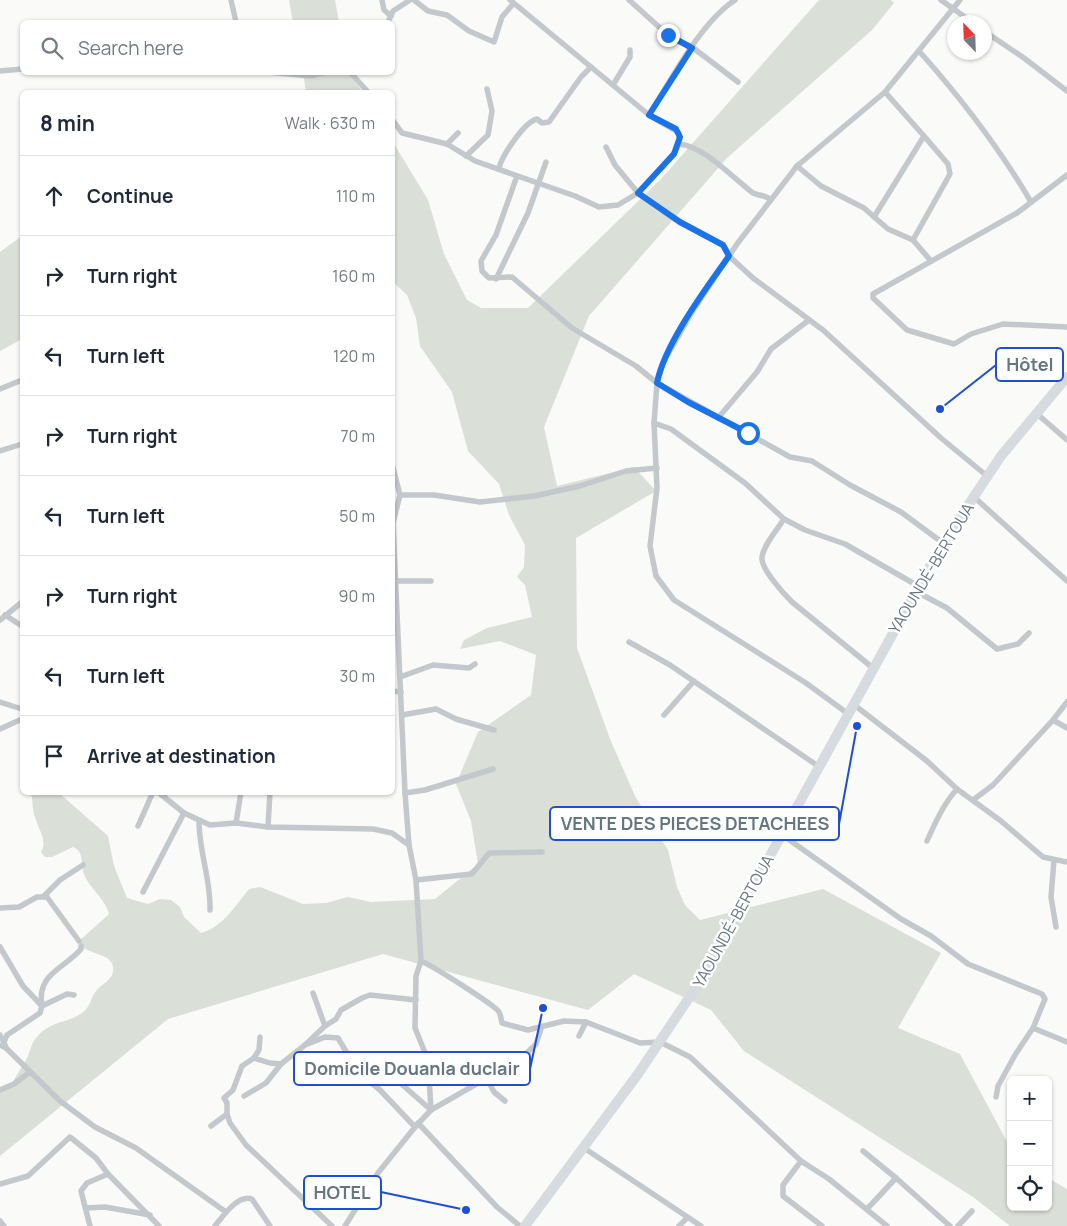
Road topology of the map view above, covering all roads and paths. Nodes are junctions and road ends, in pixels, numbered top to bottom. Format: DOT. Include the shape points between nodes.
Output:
graph roads {
  1 [pos="231,0"];
  2 [pos="382,0"];
  3 [pos="412,0"];
  4 [pos="629,0"];
  5 [pos="735,0"];
  6 [pos="941,0"];
  7 [pos="960,0"];
  8 [pos="512,2"];
  9 [pos="952,8"];
  10 [pos="962,15"];
  11 [pos="391,16"];
  12 [pos="236,20"];
  13 [pos="389,20"];
  14 [pos="992,37"];
  15 [pos="692,48"];
  16 [pos="630,50"];
  17 [pos="919,50"];
  18 [pos="591,67"];
  19 [pos="20,69"];
  20 [pos="0,71"];
  21 [pos="300,75"];
  22 [pos="315,75"];
  23 [pos="353,75"];
  24 [pos="738,82"];
  25 [pos="613,85"];
  26 [pos="487,89"];
  27 [pos="366,90"];
  28 [pos="1067,91"];
  29 [pos="885,92"];
  30 [pos="649,115"];
  31 [pos="395,124"];
  32 [pos="458,133"];
  33 [pos="924,136"];
  34 [pos="446,144"];
  35 [pos="679,144"];
  36 [pos="606,147"];
  37 [pos="466,156"];
  38 [pos="546,162"];
  39 [pos="797,166"];
  40 [pos="499,168"];
  41 [pos="1067,175"];
  42 [pos="517,176"];
  43 [pos="538,183"];
  44 [pos="638,193"];
  45 [pos="771,200"];
  46 [pos="1030,202"];
  47 [pos="874,217"];
  48 [pos="913,240"];
  49 [pos="729,256"];
  50 [pos="931,261"];
  51 [pos="496,279"];
  52 [pos="809,320"];
  53 [pos="1067,327"];
  54 [pos="1067,377"];
  55 [pos="20,381"];
  56 [pos="657,383"];
  57 [pos="0,389"];
  58 [pos="1036,413"];
  59 [pos="718,418"];
  60 [pos="654,422"];
  61 [pos="1067,440"];
  62 [pos="20,445"];
  63 [pos="0,451"];
  64 [pos="657,468"];
  65 [pos="395,476"];
  66 [pos="987,476"];
  67 [pos="400,495"];
  68 [pos="974,497"];
  69 [pos="395,512"];
  70 [pos="784,519"];
  71 [pos="943,543"];
  72 [pos="395,564"];
  73 [pos="397,581"];
  74 [pos="431,581"];
  75 [pos="1067,581"];
  76 [pos="917,588"];
  77 [pos="395,593"];
  78 [pos="20,604"];
  79 [pos="395,612"];
  80 [pos="2,617"];
  81 [pos="20,625"];
  82 [pos="1029,633"];
  83 [pos="629,642"];
  84 [pos="475,664"];
  85 [pos="872,668"];
  86 [pos="400,677"];
  87 [pos="694,681"];
  88 [pos="395,691"];
  89 [pos="401,692"];
  90 [pos="0,702"];
  91 [pos="1067,702"];
  92 [pos="853,704"];
  93 [pos="20,708"];
  94 [pos="847,713"];
  95 [pos="402,715"];
  96 [pos="664,715"];
  97 [pos="1053,720"];
  98 [pos="20,721"];
  99 [pos="1067,728"];
  100 [pos="0,729"];
  101 [pos="494,730"];
  102 [pos="818,766"];
  103 [pos="493,769"];
  104 [pos="957,789"];
  105 [pos="405,794"];
  106 [pos="152,795"];
  107 [pos="164,795"];
  108 [pos="241,795"];
  109 [pos="270,795"];
  110 [pos="973,800"];
  111 [pos="184,813"];
  112 [pos="199,822"];
  113 [pos="236,823"];
  114 [pos="138,826"];
  115 [pos="268,827"];
  116 [pos="781,834"];
  117 [pos="927,842"];
  118 [pos="409,845"];
  119 [pos="542,852"];
  120 [pos="1054,860"];
  121 [pos="1067,862"];
  122 [pos="82,865"];
  123 [pos="416,880"];
  124 [pos="143,892"];
  125 [pos="44,896"];
  126 [pos="0,908"];
  127 [pos="210,910"];
  128 [pos="1056,926"];
  129 [pos="0,947"];
  130 [pos="421,961"];
  131 [pos="313,993"];
  132 [pos="74,995"];
  133 [pos="416,1000"];
  134 [pos="42,1006"];
  135 [pos="586,1022"];
  136 [pos="325,1026"];
  137 [pos="541,1028"];
  138 [pos="1033,1028"];
  139 [pos="0,1035"];
  140 [pos="579,1036"];
  141 [pos="260,1037"];
  142 [pos="660,1042"];
  143 [pos="1067,1042"];
  144 [pos="4,1045"];
  145 [pos="305,1045"];
  146 [pos="254,1058"];
  147 [pos="281,1064"];
  148 [pos="382,1067"];
  149 [pos="30,1072"];
  150 [pos="486,1077"];
  151 [pos="0,1090"];
  152 [pos="244,1096"];
  153 [pos="996,1097"];
  154 [pos="506,1101"];
  155 [pos="431,1110"];
  156 [pos="227,1114"];
  157 [pos="417,1125"];
  158 [pos="211,1126"];
  159 [pos="584,1148"];
  160 [pos="863,1151"];
  161 [pos="801,1161"];
  162 [pos="108,1174"];
  163 [pos="896,1178"];
  164 [pos="0,1184"];
  165 [pos="86,1208"];
  166 [pos="866,1209"];
  167 [pos="972,1211"];
  168 [pos="226,1212"];
  169 [pos="150,1215"];
  170 [pos="687,1218"];
  171 [pos="0,1221"];
  172 [pos="4,1226"];
  173 [pos="90,1226"];
  174 [pos="159,1226"];
  175 [pos="214,1226"];
  176 [pos="270,1226"];
  177 [pos="332,1226"];
  178 [pos="345,1226"];
  179 [pos="520,1226"];
  180 [pos="524,1226"];
  181 [pos="679,1226"];
  182 [pos="701,1226"];
  183 [pos="822,1226"];
  184 [pos="887,1226"];
  185 [pos="950,1226"];
  186 [pos="958,1226"];
  1 -- 12 [label="street"];
  2 -- 11 [label="street" via="384,10"];
  3 -- 8 [label="street" via="428,11 447,15 469,31 494,42 502,17"];
  3 -- 11 [label="street" via="393,11"];
  4 -- 15 [label="street" via="668,35"];
  5 -- 15 [label="street" via="722,10"];
  6 -- 9 [label="street"];
  7 -- 9 [label="street"];
  8 -- 18 [label="street"];
  9 -- 10 [label="street"];
  9 -- 17 [label="street"];
  11 -- 13 [label="street"];
  14 -- 28 [label="street"];
  15 -- 24 [label="street"];
  15 -- 30 [label="street"];
  16 -- 25 [label="street" via="630,57"];
  17 -- 29 [label="street"];
  17 -- 46 [label="street" via="1011,169"];
  18 -- 25 [label="street"];
  18 -- 40 [label="street" via="549,122 542,123 537,119 525,126"];
  19 -- 20 [label="street"];
  21 -- 22 [label="street"];
  23 -- 27 [label="street"];
  25 -- 30 [label="street"];
  26 -- 37 [label="street" via="492,111 488,135"];
  29 -- 33 [label="street"];
  29 -- 39 [label="street"];
  30 -- 35 [label="street" via="676,129"];
  31 -- 34 [label="street" via="402,134"];
  32 -- 34 [label="street"];
  33 -- 47 [label="street"];
  33 -- 48 [label="street" via="948,164 950,174"];
  34 -- 37 [label="street"];
  35 -- 44 [label="street" via="674,154"];
  35 -- 45 [label="street" via="686,144 756,194"];
  36 -- 44 [label="street" via="615,165"];
  37 -- 40 [label="street"];
  38 -- 43 [label="street"];
  39 -- 45 [label="street"];
  39 -- 47 [label="street" via="821,186 850,200"];
  40 -- 42 [label="street"];
  41 -- 46 [label="street"];
  42 -- 43 [label="street"];
  42 -- 51 [label="street" via="496,235 481,261 482,271 489,278"];
  43 -- 44 [label="street" via="598,207 618,205"];
  43 -- 51 [label="street" via="528,213"];
  44 -- 49 [label="street" via="680,222 723,245"];
  45 -- 49 [label="street"];
  46 -- 50 [label="street" via="1017,213"];
  47 -- 48 [label="street" via="888,229"];
  48 -- 50 [label="street"];
  49 -- 52 [label="street"];
  49 -- 56 [label="street" via="682,329 663,363"];
  50 -- 53 [label="street" via="873,294 873,298 907,330 956,344 971,334 1003,324"];
  51 -- 56 [label="street" via="512,277 572,328 636,366"];
  52 -- 59 [label="street" via="771,349 757,372"];
  52 -- 66 [label="street"];
  54 -- 58 [label="highway, YAOUNDÉ-BERTOUA"];
  55 -- 57 [label="street"];
  56 -- 59 [label="street"];
  56 -- 60 [label="street"];
  58 -- 61 [label="street"];
  58 -- 66 [label="highway, YAOUNDÉ-BERTOUA"];
  59 -- 71 [label="street" via="764,440 790,457 812,461 901,512"];
  60 -- 64 [label="street"];
  60 -- 70 [label="street" via="671,429 745,483"];
  62 -- 63 [label="street"];
  64 -- 67 [label="street" via="626,472 534,496 480,502 434,495"];
  64 -- 94 [label="street" via="650,546 656,576 674,600 806,683"];
  65 -- 67 [label="street"];
  66 -- 68 [label="highway, YAOUNDÉ-BERTOUA"];
  67 -- 69 [label="street"];
  68 -- 71 [label="highway, YAOUNDÉ-BERTOUA"];
  68 -- 75 [label="street"];
  70 -- 76 [label="street" via="845,544"];
  70 -- 85 [label="street" via="768,544 763,563 783,594"];
  71 -- 76 [label="highway, YAOUNDÉ-BERTOUA"];
  72 -- 73 [label="street"];
  73 -- 74 [label="street"];
  73 -- 77 [label="street"];
  76 -- 82 [label="street" via="997,649 1018,644"];
  76 -- 85 [label="highway, YAOUNDÉ-BERTOUA"];
  78 -- 80 [label="street"];
  79 -- 86 [label="street"];
  80 -- 81 [label="street"];
  83 -- 87 [label="street"];
  84 -- 86 [label="street" via="469,668 433,665"];
  85 -- 92 [label="highway, YAOUNDÉ-BERTOUA"];
  86 -- 89 [label="street"];
  87 -- 96 [label="street"];
  87 -- 102 [label="street"];
  88 -- 89 [label="street"];
  89 -- 95 [label="street"];
  90 -- 93 [label="street"];
  91 -- 97 [label="street"];
  92 -- 94 [label="highway, YAOUNDÉ-BERTOUA"];
  92 -- 104 [label="street" via="927,761"];
  94 -- 102 [label="highway, YAOUNDÉ-BERTOUA"];
  95 -- 101 [label="street" via="436,709 456,719"];
  95 -- 105 [label="street"];
  97 -- 99 [label="street"];
  97 -- 110 [label="street" via="993,785"];
  98 -- 100 [label="street"];
  102 -- 116 [label="highway, YAOUNDÉ-BERTOUA"];
  103 -- 105 [label="street"];
  104 -- 110 [label="street"];
  104 -- 117 [label="street" via="948,799"];
  105 -- 118 [label="street"];
  106 -- 114 [label="street"];
  107 -- 111 [label="street"];
  108 -- 113 [label="street"];
  109 -- 115 [label="street"];
  110 -- 120 [label="street" via="1043,857"];
  111 -- 112 [label="street"];
  111 -- 124 [label="street"];
  112 -- 113 [label="street" via="210,825"];
  112 -- 127 [label="street"];
  113 -- 115 [label="street"];
  115 -- 118 [label="street" via="373,829 392,833"];
  116 -- 138 [label="street" via="968,964 1042,994 1045,1000"];
  116 -- 142 [label="highway, YAOUNDÉ-BERTOUA" via="703,977"];
  118 -- 123 [label="street"];
  119 -- 123 [label="street" via="489,853 472,874"];
  120 -- 121 [label="street"];
  120 -- 128 [label="street" via="1051,897"];
  122 -- 125 [label="street"];
  123 -- 130 [label="street"];
  125 -- 126 [label="street" via="19,907"];
  125 -- 134 [label="street" via="52,902 81,949 50,975 41,990"];
  129 -- 134 [label="street" via="24,986"];
  130 -- 133 [label="street" via="416,976"];
  130 -- 137 [label="street" via="438,968 451,980 488,1002 499,1011 502,1024 528,1030"];
  131 -- 136 [label="street"];
  132 -- 134 [label="street" via="67,994"];
  133 -- 136 [label="street" via="370,996 341,1010 336,1019"];
  133 -- 155 [label="street" via="415,1028 428,1060"];
  134 -- 144 [label="street" via="40,1013 7,1035"];
  135 -- 137 [label="street" via="564,1021"];
  135 -- 140 [label="street"];
  135 -- 142 [label="street" via="640,1043"];
  136 -- 145 [label="street"];
  137 -- 150 [label="street" via="531,1050"];
  138 -- 143 [label="street"];
  138 -- 153 [label="street" via="1015,1054 998,1086"];
  139 -- 144 [label="street"];
  141 -- 146 [label="street" via="259,1050"];
  142 -- 159 [label="highway, YAOUNDÉ-BERTOUA"];
  142 -- 161 [label="street" via="702,1067"];
  144 -- 149 [label="street"];
  145 -- 147 [label="street"];
  145 -- 157 [label="street" via="331,1036 338,1038 359,1073"];
  146 -- 147 [label="street"];
  146 -- 156 [label="street" via="242,1066 233,1090 224,1098"];
  147 -- 152 [label="street" via="266,1083"];
  148 -- 155 [label="street"];
  149 -- 151 [label="street"];
  149 -- 168 [label="street" via="60,1102 95,1127 136,1148"];
  150 -- 154 [label="street" via="494,1092"];
  150 -- 155 [label="street"];
  155 -- 157 [label="street"];
  156 -- 158 [label="street"];
  156 -- 177 [label="street" via="246,1145"];
  157 -- 178 [label="street" via="378,1173"];
  157 -- 179 [label="street" via="497,1207"];
  159 -- 170 [label="street"];
  159 -- 180 [label="highway, YAOUNDÉ-BERTOUA"];
  160 -- 163 [label="street"];
  161 -- 166 [label="street"];
  161 -- 183 [label="street" via="783,1185 782,1196"];
  162 -- 164 [label="street" via="96,1158 70,1137 28,1176"];
  162 -- 165 [label="street" via="83,1186 81,1191"];
  162 -- 169 [label="street"];
  163 -- 166 [label="street"];
  163 -- 185 [label="street"];
  165 -- 169 [label="street"];
  165 -- 173 [label="street"];
  166 -- 184 [label="street"];
  167 -- 186 [label="street"];
  168 -- 175 [label="street"];
  168 -- 176 [label="street" via="247,1197 252,1199"];
  169 -- 174 [label="street"];
  170 -- 181 [label="street"];
  170 -- 182 [label="street"];
  171 -- 172 [label="street"];
}
